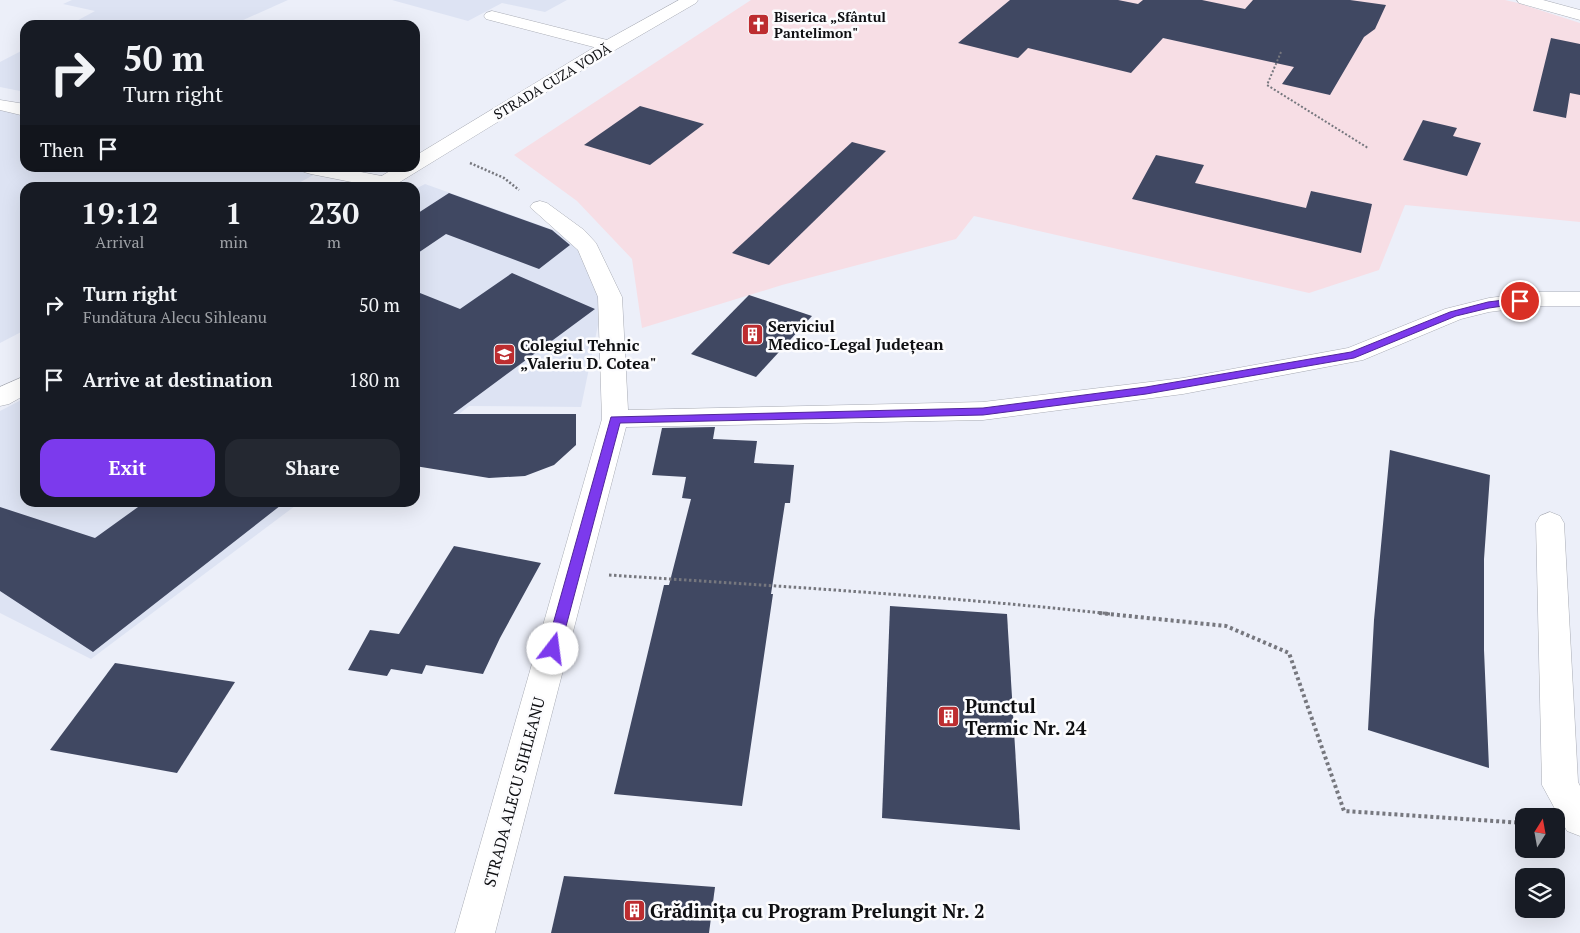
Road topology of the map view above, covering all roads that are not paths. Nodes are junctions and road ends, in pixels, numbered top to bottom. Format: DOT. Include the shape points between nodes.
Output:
graph roads {
  1 [pos="690,0"];
  2 [pos="1525,0"];
  3 [pos="1580,15"];
  4 [pos="492,16"];
  5 [pos="609,46"];
  6 [pos="0,105"];
  7 [pos="20,109"];
  8 [pos="420,161"];
  9 [pos="327,172"];
  10 [pos="401,172"];
  11 [pos="368,182"];
  12 [pos="385,182"];
  13 [pos="540,207"];
  14 [pos="1580,299"];
  15 [pos="20,387"];
  16 [pos="0,398"];
  17 [pos="615,419"];
  18 [pos="1550,523"];
  19 [pos="1580,820"];
  20 [pos="475,933"];
  1 -- 5 [label="street, STRADA CUZA VODĂ"];
  2 -- 3 [label="street"];
  4 -- 5 [label="street"];
  5 -- 8 [label="street, STRADA CUZA VODĂ"];
  6 -- 7 [label="street"];
  9 -- 11 [label="street"];
  10 -- 12 [label="street, STRADA CUZA VODĂ"];
  13 -- 17 [label="street, STRADA ALECU SIHLEANU" via="588,248 610,297"];
  14 -- 17 [label="street" via="1536,299 1471,309 1354,355 1183,386 983,411"];
  15 -- 16 [label="street"];
  17 -- 20 [label="street, STRADA ALECU SIHLEANU"];
  18 -- 19 [label="street" via="1560,785"];
}
